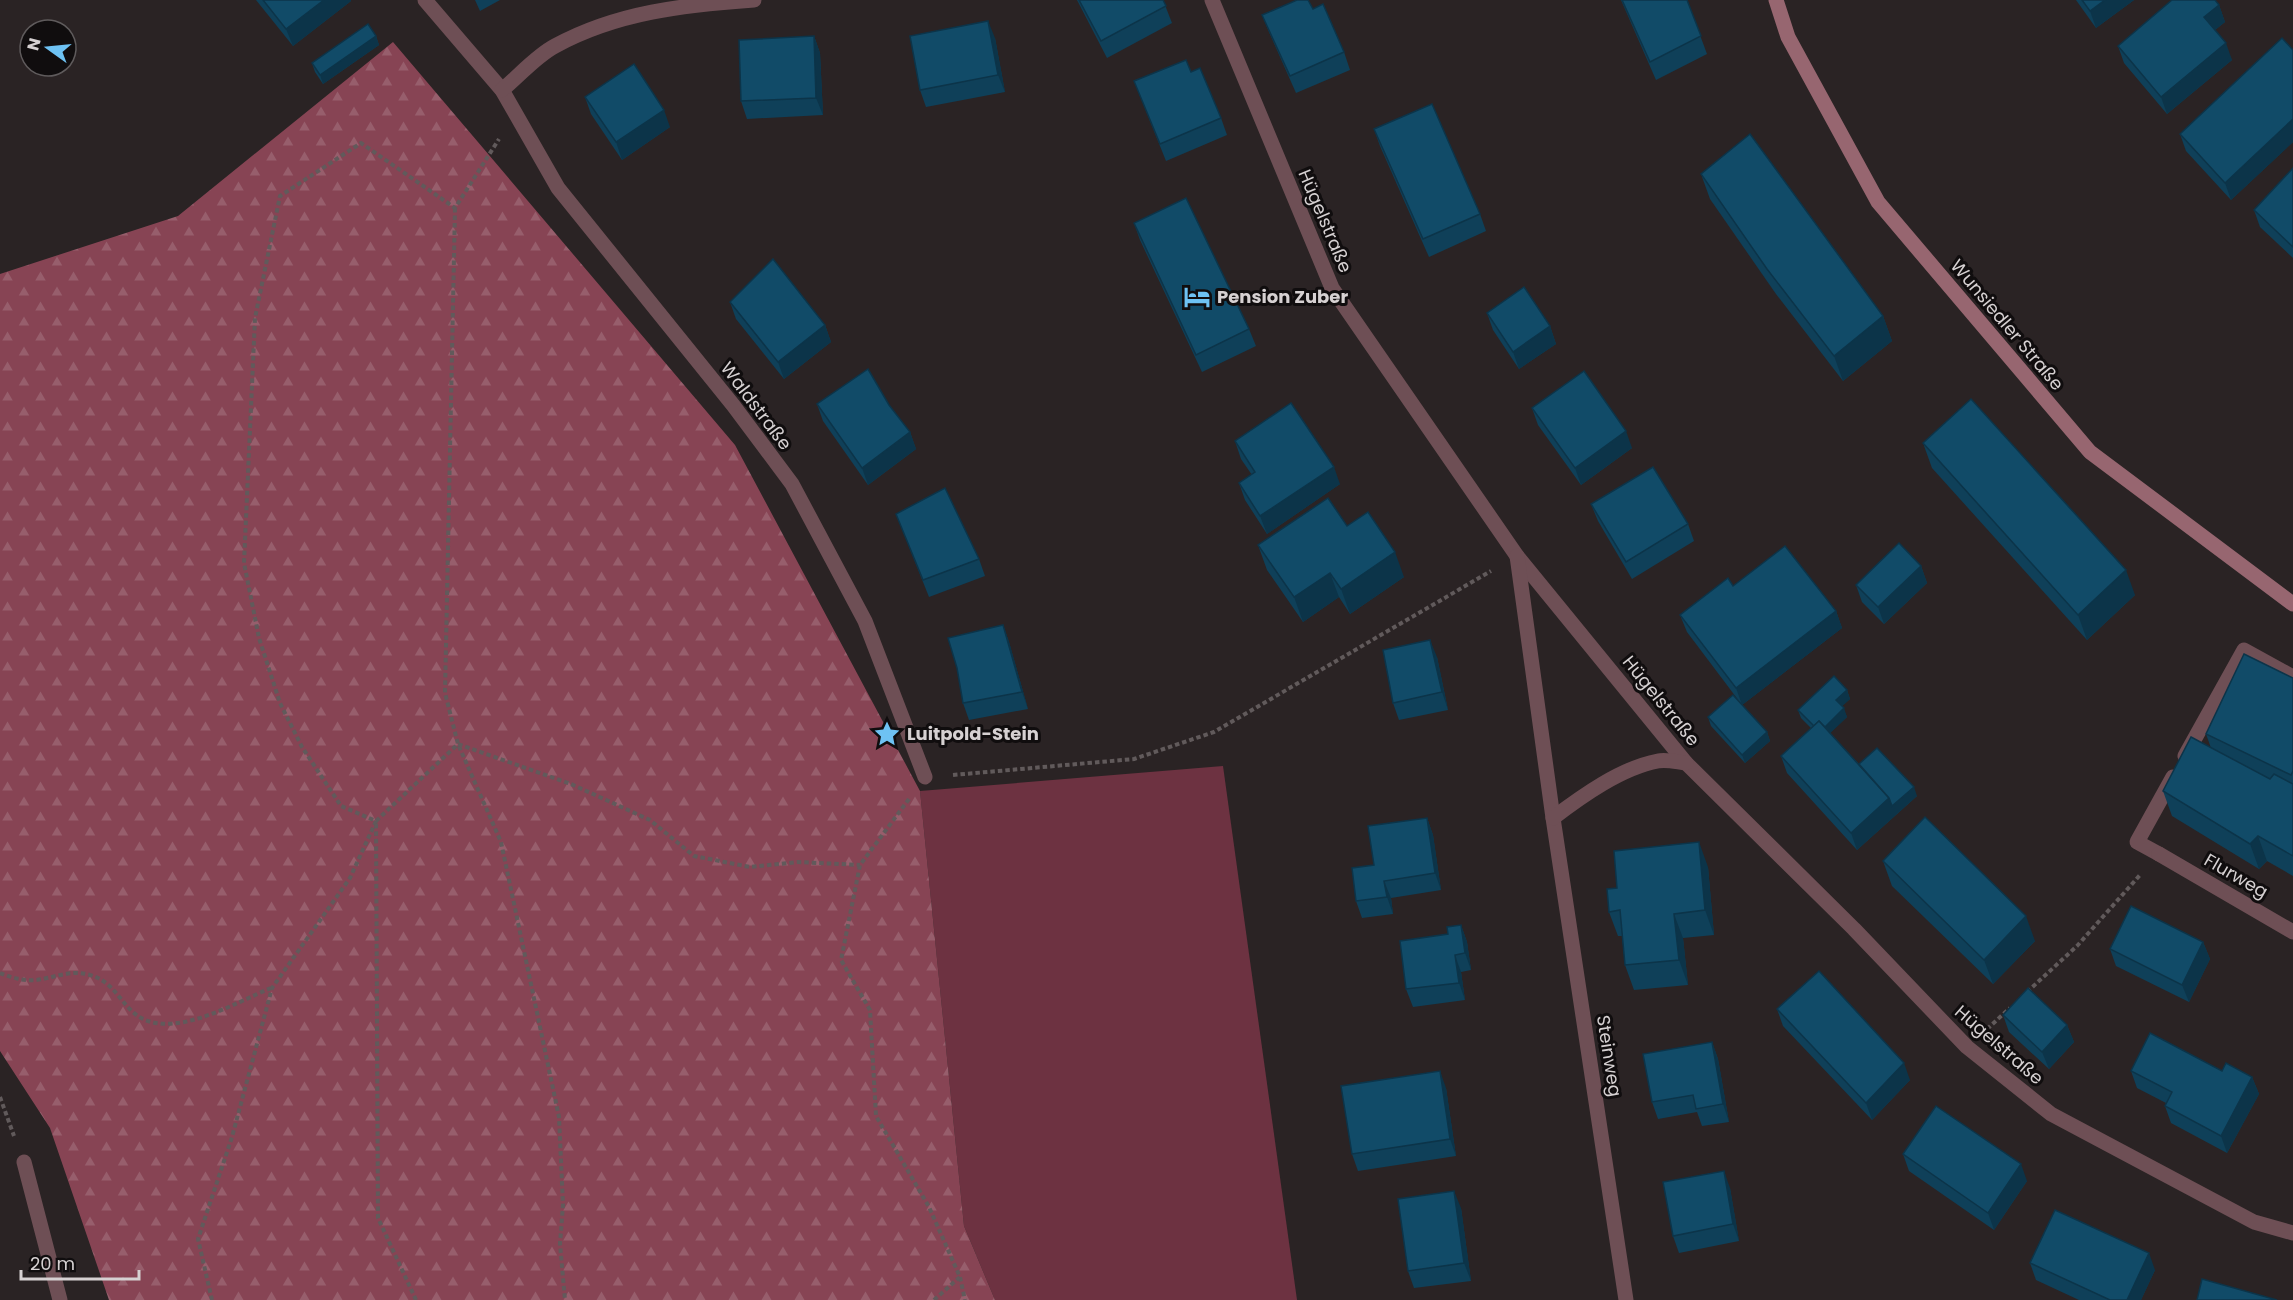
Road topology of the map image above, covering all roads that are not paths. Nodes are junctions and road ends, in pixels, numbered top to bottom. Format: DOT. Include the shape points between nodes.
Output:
graph roads {
  1 [pos="425,0"];
  2 [pos="754,0"];
  3 [pos="1212,0"];
  4 [pos="1776,0"];
  5 [pos="502,90"];
  6 [pos="1518,556"];
  7 [pos="2293,604"];
  8 [pos="2293,677"];
  9 [pos="1686,763"];
  10 [pos="925,777"];
  11 [pos="1553,818"];
  12 [pos="2293,932"];
  13 [pos="24,1162"];
  14 [pos="2293,1233"];
  15 [pos="60,1300"];
  16 [pos="1626,1300"];
  1 -- 5 [label="street, Waldstraße"];
  2 -- 5 [label="street" via="680,5 618,19 554,46"];
  3 -- 6 [label="street, Hügelstraße" via="1332,288"];
  4 -- 7 [label="main road, Wunsiedler Straße" via="1788,37 1878,202 2090,452"];
  5 -- 10 [label="street, Waldstraße" via="558,188 792,484 865,621"];
  6 -- 9 [label="street, Hügelstraße"];
  6 -- 11 [label="street, Steinweg"];
  8 -- 12 [label="street, Flurweg" via="2244,650 2137,842"];
  9 -- 11 [label="street" via="1659,760 1625,774 1597,787"];
  9 -- 14 [label="street, Hügelstraße" via="1967,1047 2051,1114 2254,1222"];
  11 -- 16 [label="street, Steinweg"];
  13 -- 15 [label="street"];
}
